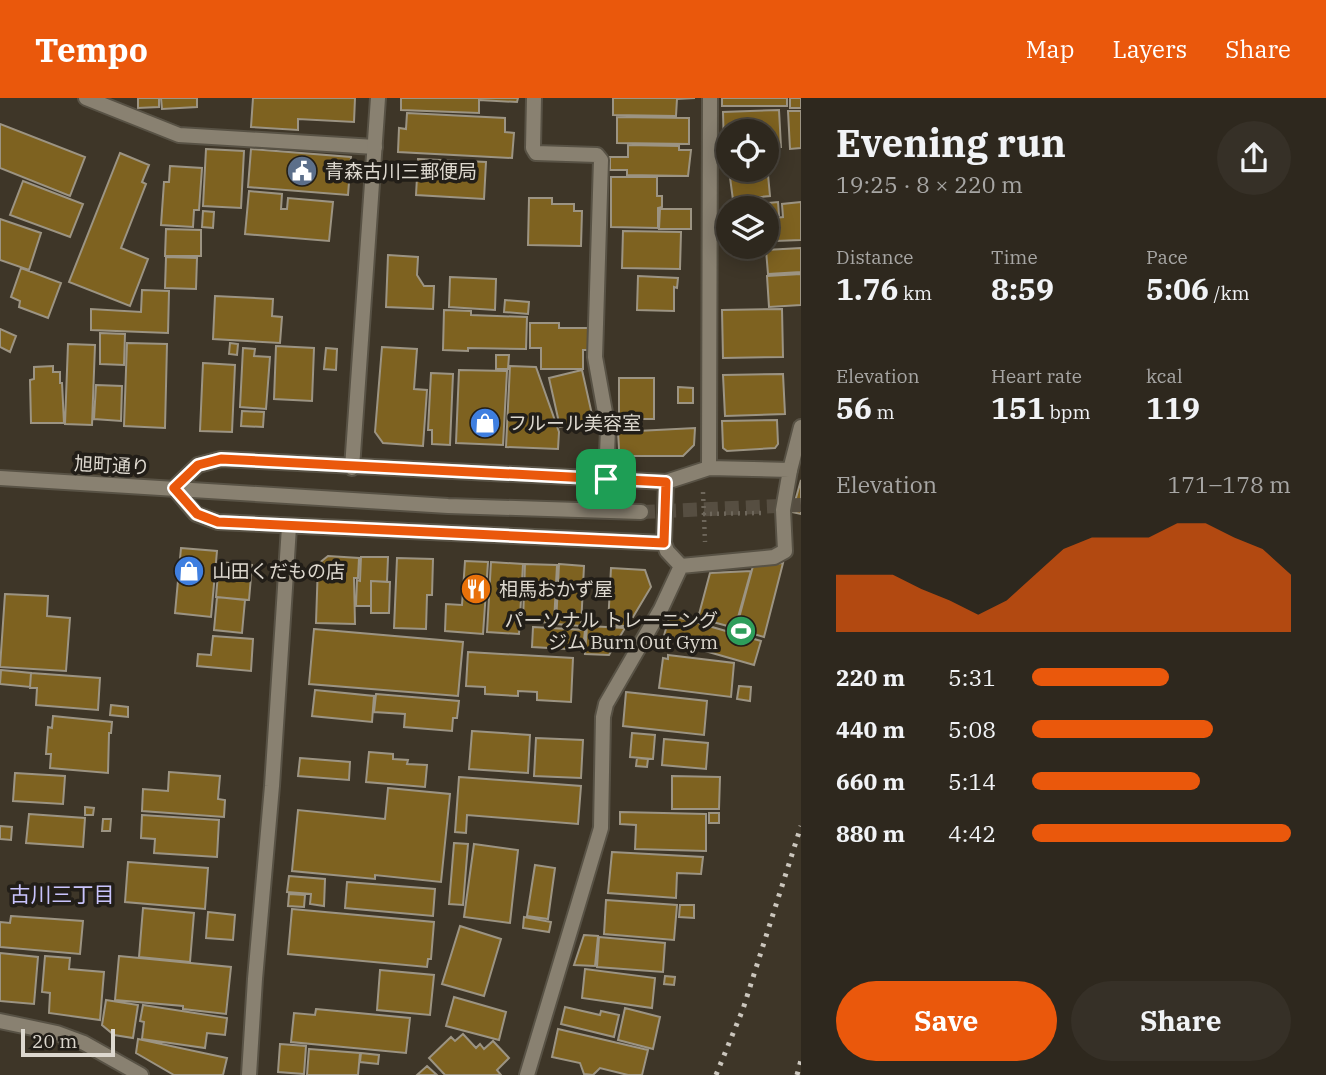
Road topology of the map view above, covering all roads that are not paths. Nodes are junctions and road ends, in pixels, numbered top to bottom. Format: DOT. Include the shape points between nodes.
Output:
graph roads {
  1 [pos="86,98"];
  2 [pos="378,98"];
  3 [pos="534,98"];
  4 [pos="710,98"];
  5 [pos="375,147"];
  6 [pos="801,427"];
  7 [pos="352,468"];
  8 [pos="709,468"];
  9 [pos="790,470"];
  10 [pos="0,478"];
  11 [pos="606,479"];
  12 [pos="666,482"];
  13 [pos="174,488"];
  14 [pos="641,512"];
  15 [pos="289,527"];
  16 [pos="664,543"];
  17 [pos="681,566"];
  18 [pos="0,1021"];
  19 [pos="141,1075"];
  20 [pos="249,1075"];
  21 [pos="527,1075"];
  1 -- 5 [label="street" via="180,135"];
  2 -- 5 [label="street"];
  3 -- 11 [label="street" via="536,153 597,155 601,160 595,357 608,429"];
  4 -- 8 [label="street"];
  5 -- 7 [label="street"];
  6 -- 9 [label="street"];
  7 -- 11 [label="street"];
  7 -- 13 [label="street" via="221,459 198,465"];
  8 -- 9 [label="street"];
  8 -- 12 [label="street"];
  9 -- 17 [label="street" via="783,510 785,551"];
  10 -- 13 [label="street, 旭町通り"];
  11 -- 12 [label="street"];
  12 -- 16 [label="street"];
  13 -- 14 [label="street, 旭町通り" via="448,506"];
  13 -- 15 [label="street" via="197,514 218,522"];
  15 -- 16 [label="street"];
  15 -- 20 [label="street"];
  16 -- 17 [label="street"];
  17 -- 21 [label="street" via="606,704 601,828"];
  18 -- 19 [label="street" via="84,1043"];
}
